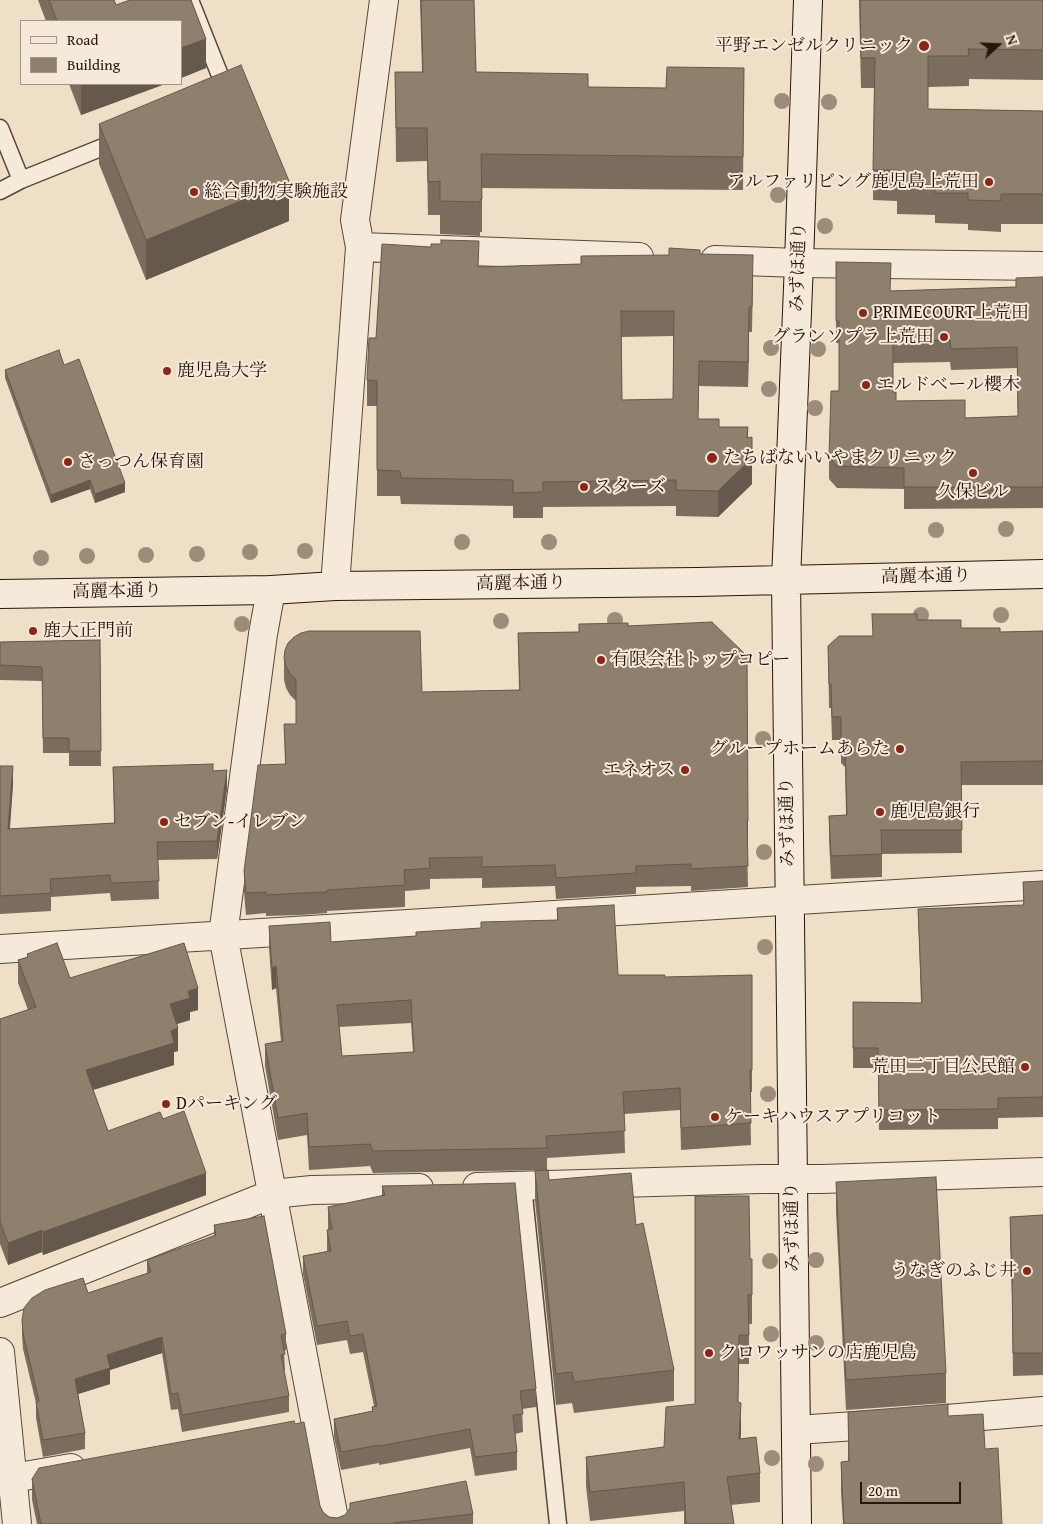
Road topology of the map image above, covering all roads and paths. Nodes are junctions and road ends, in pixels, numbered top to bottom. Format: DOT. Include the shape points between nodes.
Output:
graph roads {
  1 [pos="190,0"];
  2 [pos="384,0"];
  3 [pos="808,0"];
  4 [pos="210,103"];
  5 [pos="0,128"];
  6 [pos="129,136"];
  7 [pos="21,180"];
  8 [pos="0,191"];
  9 [pos="360,247"];
  10 [pos="664,258"];
  11 [pos="693,259"];
  12 [pos="799,263"];
  13 [pos="1043,266"];
  14 [pos="1043,574"];
  15 [pos="786,580"];
  16 [pos="335,586"];
  17 [pos="271,590"];
  18 [pos="0,594"];
  19 [pos="1043,885"];
  20 [pos="789,901"];
  21 [pos="223,935"];
  22 [pos="0,949"];
  23 [pos="1043,1172"];
  24 [pos="792,1179"];
  25 [pos="523,1186"];
  26 [pos="272,1194"];
  27 [pos="0,1303"];
  28 [pos="0,1352"];
  29 [pos="1043,1411"];
  30 [pos="796,1430"];
  31 [pos="91,1464"];
  32 [pos="13,1478"];
  33 [pos="17,1524"];
  34 [pos="335,1524"];
  35 [pos="558,1524"];
  36 [pos="797,1524"];
  1 -- 4 [label="lane" via="228,96"];
  2 -- 9 [label="street" via="355,220"];
  3 -- 12 [label="street, みずほ通り"];
  5 -- 7 [label="lane"];
  6 -- 7 [label="lane"];
  7 -- 8 [label="lane"];
  9 -- 10 [label="street"];
  9 -- 16 [label="street"];
  11 -- 12 [label="street"];
  12 -- 13 [label="street"];
  12 -- 15 [label="street, みずほ通り"];
  14 -- 15 [label="street, 高麗本通り"];
  15 -- 16 [label="street, 高麗本通り"];
  15 -- 20 [label="street, みずほ通り"];
  16 -- 17 [label="street, 高麗本通り"];
  17 -- 18 [label="street, 高麗本通り"];
  17 -- 21 [label="street"];
  19 -- 20 [label="street"];
  20 -- 21 [label="street"];
  20 -- 24 [label="street, みずほ通り"];
  21 -- 22 [label="street"];
  21 -- 26 [label="street"];
  23 -- 24 [label="street"];
  24 -- 25 [label="street"];
  24 -- 30 [label="street, みずほ通り"];
  25 -- 26 [label="street" via="312,1190"];
  25 -- 35 [label="lane"];
  26 -- 27 [label="street"];
  26 -- 34 [label="street" via="306,1425"];
  28 -- 32 [label="street"];
  29 -- 30 [label="street"];
  30 -- 36 [label="street, みずほ通り"];
  31 -- 32 [label="street"];
  32 -- 33 [label="street"];
}
